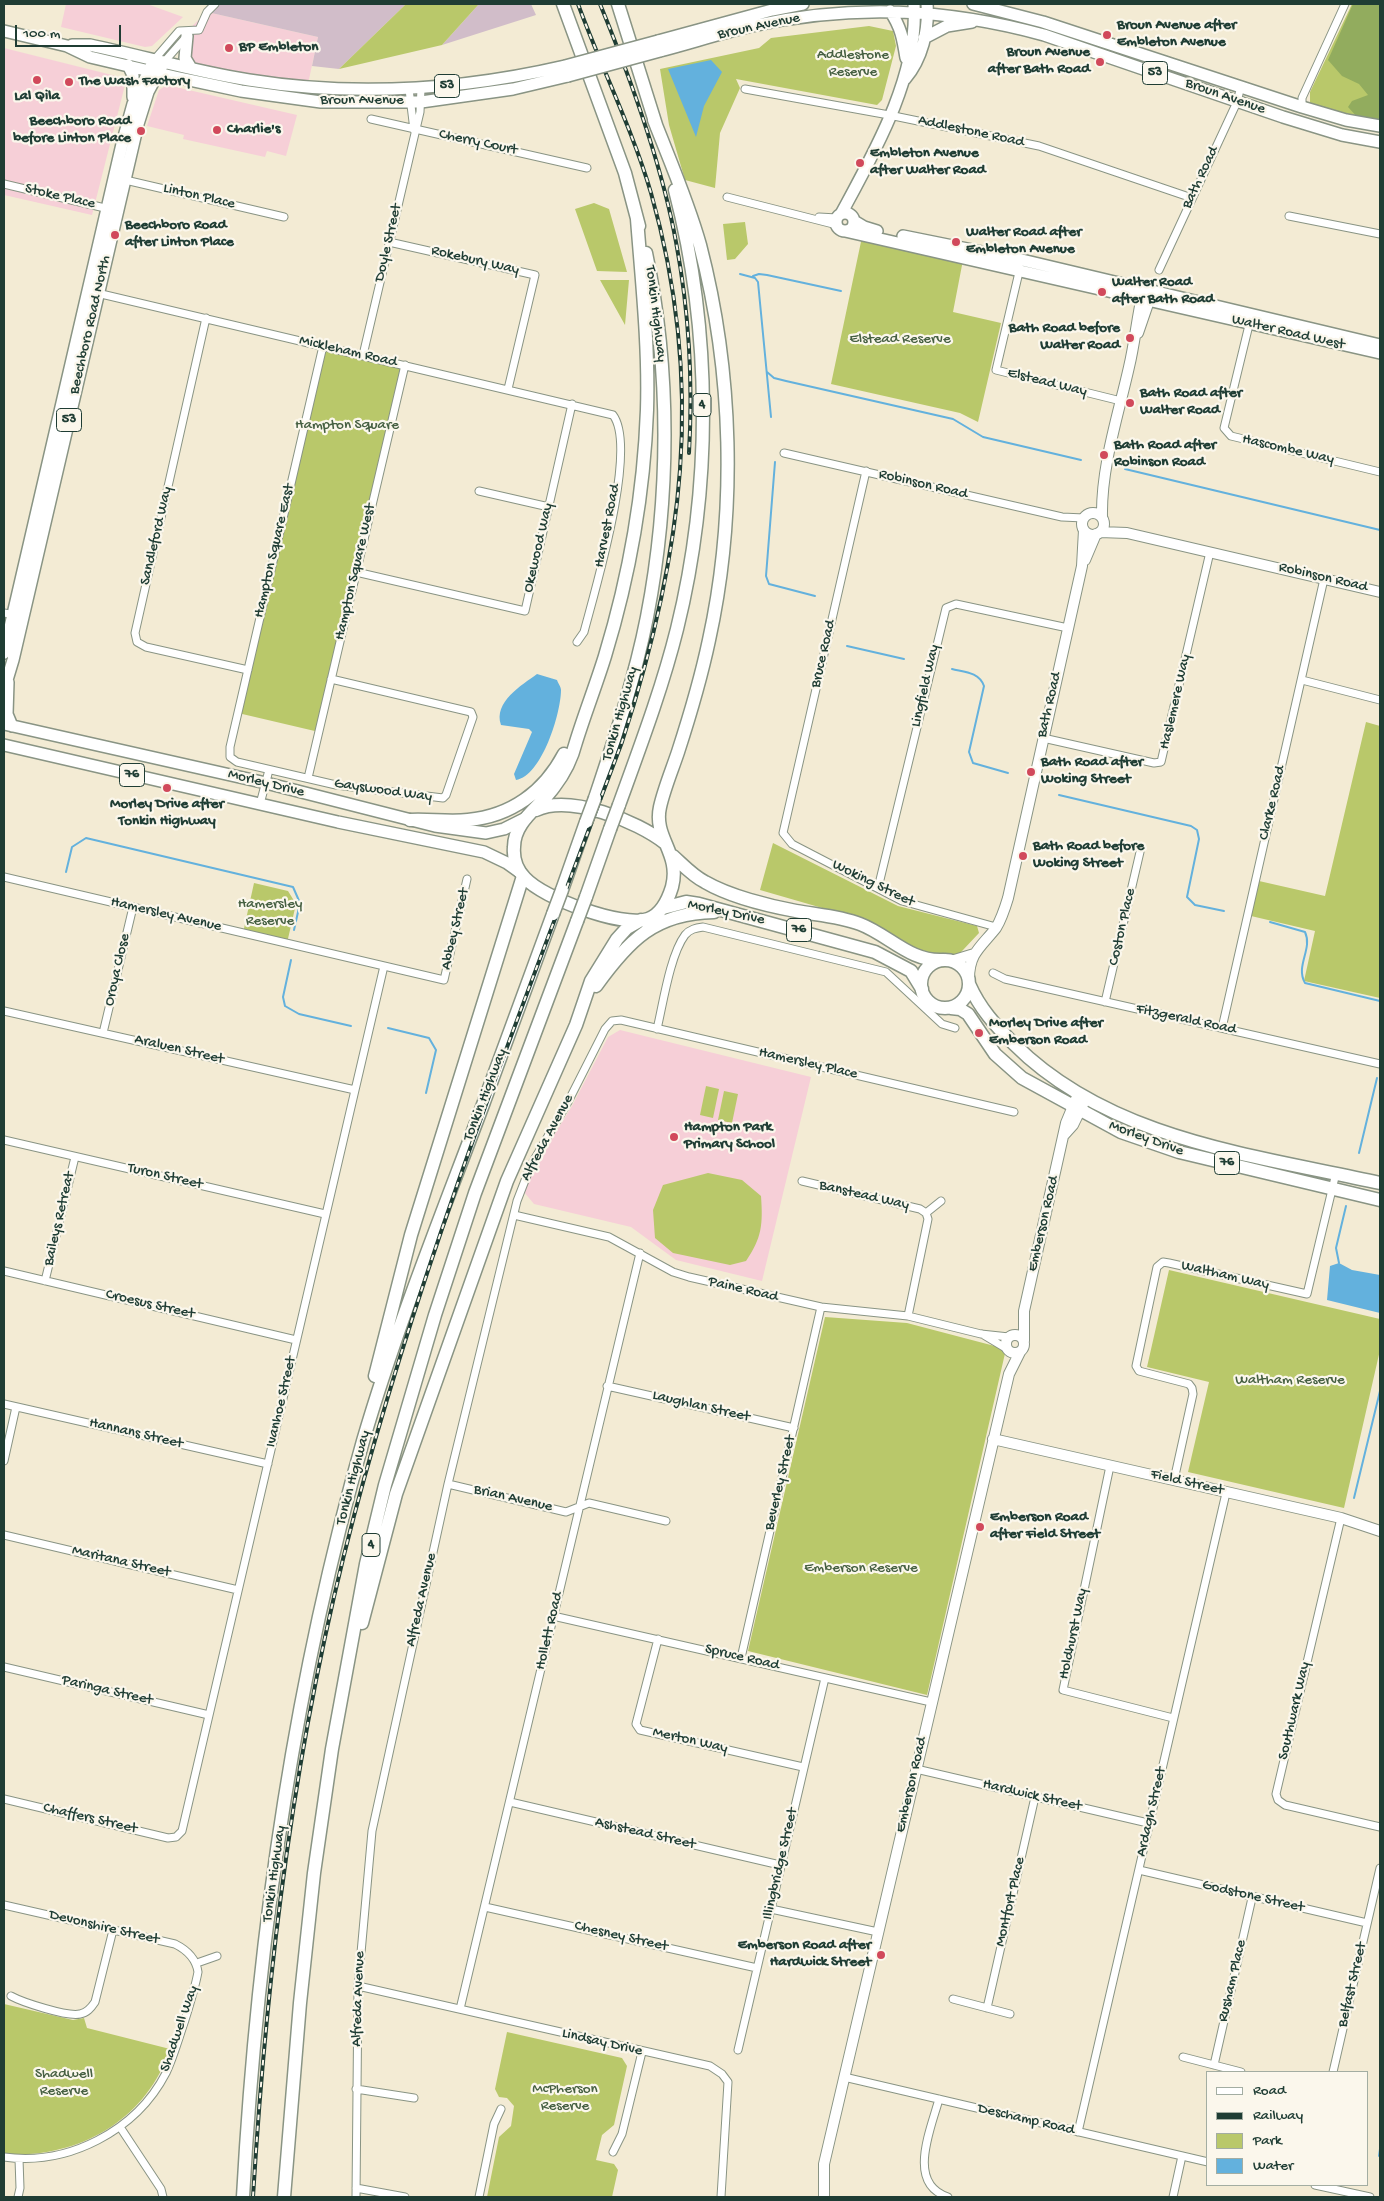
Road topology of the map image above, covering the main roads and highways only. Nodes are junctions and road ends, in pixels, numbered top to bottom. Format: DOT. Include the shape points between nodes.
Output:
graph roads {
  1 [pos="563,4"];
  2 [pos="618,4"];
  3 [pos="803,4"];
  4 [pos="973,4"];
  5 [pos="915,8"];
  6 [pos="927,8"];
  7 [pos="890,11"];
  8 [pos="986,21"];
  9 [pos="4,31"];
  10 [pos="188,33"];
  11 [pos="924,38"];
  12 [pos="67,46"];
  13 [pos="659,46"];
  14 [pos="159,61"];
  15 [pos="128,65"];
  16 [pos="906,65"];
  17 [pos="190,68"];
  18 [pos="566,71"];
  19 [pos="153,72"];
  20 [pos="904,80"];
  21 [pos="133,104"];
  22 [pos="654,120"];
  23 [pos="1380,126"];
  24 [pos="1380,142"];
  25 [pos="119,178"];
  26 [pos="637,219"];
  27 [pos="1250,319"];
  28 [pos="1380,346"];
  29 [pos="1380,354"];
  30 [pos="13,615"];
  31 [pos="4,654"];
  32 [pos="8,676"];
  33 [pos="4,690"];
  34 [pos="583,716"];
  35 [pos="8,725"];
  36 [pos="4,745"];
  37 [pos="528,816"];
  38 [pos="410,820"];
  39 [pos="666,843"];
  40 [pos="672,856"];
  41 [pos="522,874"];
  42 [pos="663,908"];
  43 [pos="742,915"];
  44 [pos="641,920"];
  45 [pos="947,961"];
  46 [pos="969,982"];
  47 [pos="922,988"];
  48 [pos="584,1003"];
  49 [pos="951,1008"];
  50 [pos="1380,1183"];
  51 [pos="1380,1200"];
  52 [pos="352,1483"];
  53 [pos="337,1719"];
  54 [pos="243,2197"];
  55 [pos="284,2197"];
  1 -- 26 [label="highway, Tonkin Highway" via="624,173"];
  2 -- 22 [label="highway, Tonkin Highway / 4"];
  3 -- 13 [label="main road, Broun Avenue / 53" via="772,10"];
  4 -- 23 [label="main road, Broun Avenue / 53" via="1017,14 1302,107"];
  5 -- 6 [label="main road, Broun Avenue / 53"];
  5 -- 7 [label="main road, Broun Avenue / 53"];
  5 -- 16 [label="main road" via="913,39"];
  6 -- 8 [label="main road, Broun Avenue / 53"];
  6 -- 11 [label="main road"];
  7 -- 13 [label="main road, Broun Avenue / 53" via="761,24"];
  7 -- 16 [label="main road" via="902,34"];
  8 -- 11 [label="main road" via="947,26"];
  8 -- 24 [label="main road, Broun Avenue / 53" via="1044,35 1342,135"];
  9 -- 12 [label="main road"];
  10 -- 17 [label="main road" via="185,58"];
  11 -- 20 [label="main road" via="915,67"];
  12 -- 14 [label="main road, Broun Avenue" via="90,45"];
  12 -- 15 [label="main road, Broun Avenue" via="90,57"];
  13 -- 18 [label="main road, Broun Avenue / 53, bridge"];
  14 -- 17 [label="main road, Broun Avenue / 53"];
  14 -- 19 [label="main road, Beechboro Road North / 53"];
  15 -- 19 [label="main road, Broun Avenue"];
  15 -- 21 [label="main road" via="133,80"];
  16 -- 20 [label="main road"];
  17 -- 18 [label="main road, Broun Avenue / 53" via="308,88 415,89"];
  18 -- 19 [label="main road, Broun Avenue / 53" via="513,89 415,102 359,103 298,100"];
  19 -- 21 [label="main road, Beechboro Road North / 53"];
  19 -- 25 [label="main road, Beechboro Road North / 53"];
  20 -- 27 [label="main road, Walter Road West" via="844,221"];
  21 -- 25 [label="main road, Beechboro Road North / 53"];
  22 -- 39 [label="highway" via="689,209 710,290 725,394 727,482 723,556 710,640 696,696 660,807 659,824"];
  22 -- 53 [label="highway, Tonkin Highway / 4, bridge" via="676,194 694,286 702,372 702,458 692,551 678,627 657,701 475,1193 435,1315 386,1485 354,1623"];
  25 -- 30 [label="main road, Beechboro Road North / 53" via="94,292"];
  26 -- 34 [label="highway" via="646,350 647,409 643,460 622,591"];
  26 -- 52 [label="highway, Tonkin Highway, bridge" via="647,254 658,319 663,395 662,495 647,619 622,716 595,798 410,1294"];
  27 -- 28 [label="main road, Walter Road West"];
  27 -- 29 [label="main road, Walter Road West"];
  30 -- 31 [label="main road, Beechboro Road North / 53"];
  30 -- 32 [label="main road, Beechboro Road North / 53"];
  32 -- 33 [label="main road, Beechboro Road North / 53"];
  32 -- 35 [label="main road"];
  34 -- 37 [label="highway" via="576,744 564,770 553,789"];
  34 -- 38 [label="highway" via="553,771 537,791 516,806 493,816 468,820"];
  35 -- 38 [label="main road, Morley Drive / 76" via="266,783"];
  36 -- 41 [label="main road, Morley Drive / 76" via="484,852"];
  37 -- 38 [label="main road, Morley Drive / 76" via="504,829 486,833"];
  37 -- 39 [label="highway, 76" via="554,805 588,809 636,826"];
  37 -- 41 [label="highway" via="517,832 514,846 516,863"];
  39 -- 40 [label="highway, 76"];
  40 -- 42 [label="highway, 76" via="674,881"];
  40 -- 45 [label="highway, Morley Drive / 76" via="698,878 719,889 796,911 859,923 914,956"];
  41 -- 44 [label="highway, 76" via="537,888 571,905 607,916"];
  41 -- 52 [label="highway" via="410,1234"];
  42 -- 43 [label="highway, Morley Drive / 76" via="686,902"];
  42 -- 44 [label="highway, 76" via="654,916"];
  43 -- 47 [label="highway, Morley Drive / 76" via="875,952 911,971"];
  43 -- 48 [label="highway" via="697,912 661,922 619,954"];
  44 -- 48 [label="highway" via="617,938 591,981"];
  45 -- 46 [label="highway" via="964,969"];
  45 -- 47 [label="highway" via="928,967"];
  46 -- 49 [label="highway" via="964,999"];
  46 -- 50 [label="highway, Morley Drive / 76" via="982,1011 1029,1059 1083,1096 1123,1117 1182,1138"];
  47 -- 49 [label="highway" via="929,1002"];
  48 -- 53 [label="highway" via="507,1181 396,1494"];
  49 -- 51 [label="highway, Morley Drive / 76" via="968,1014 995,1054 1008,1067 1076,1109 1121,1132 1150,1143"];
  52 -- 54 [label="highway, Tonkin Highway" via="310,1659 280,1837 257,2017"];
  53 -- 55 [label="highway, Tonkin Highway / 4" via="314,1873"];
}
